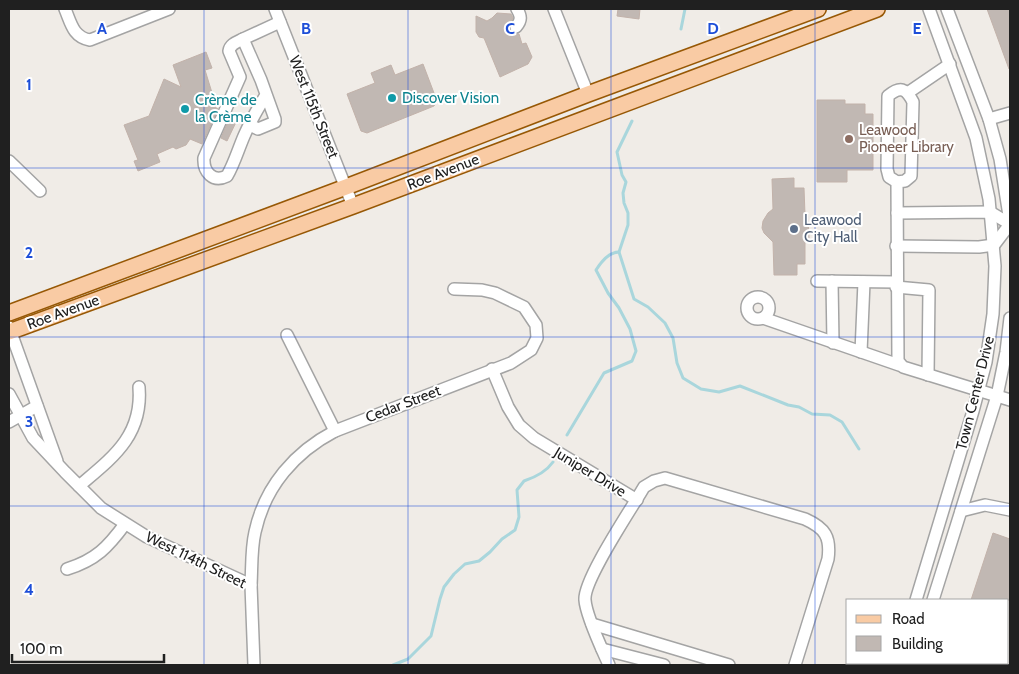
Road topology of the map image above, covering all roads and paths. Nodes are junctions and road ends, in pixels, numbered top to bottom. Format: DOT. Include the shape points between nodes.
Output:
graph roads {
  1 [pos="65,9"];
  2 [pos="170,9"];
  3 [pos="275,9"];
  4 [pos="517,9"];
  5 [pos="554,9"];
  6 [pos="818,9"];
  7 [pos="876,9"];
  8 [pos="929,9"];
  9 [pos="947,9"];
  10 [pos="280,22"];
  11 [pos="516,27"];
  12 [pos="243,39"];
  13 [pos="950,64"];
  14 [pos="909,92"];
  15 [pos="266,94"];
  16 [pos="588,94"];
  17 [pos="1010,112"];
  18 [pos="989,119"];
  19 [pos="250,125"];
  20 [pos="560,128"];
  21 [pos="9,161"];
  22 [pos="897,182"];
  23 [pos="346,187"];
  24 [pos="40,191"];
  25 [pos="1008,194"];
  26 [pos="353,206"];
  27 [pos="897,212"];
  28 [pos="990,212"];
  29 [pos="1010,223"];
  30 [pos="994,245"];
  31 [pos="896,246"];
  32 [pos="817,281"];
  33 [pos="832,282"];
  34 [pos="864,282"];
  35 [pos="896,285"];
  36 [pos="454,290"];
  37 [pos="9,313"];
  38 [pos="763,318"];
  39 [pos="1010,318"];
  40 [pos="9,330"];
  41 [pos="287,335"];
  42 [pos="833,343"];
  43 [pos="861,352"];
  44 [pos="900,365"];
  45 [pos="492,369"];
  46 [pos="928,375"];
  47 [pos="140,387"];
  48 [pos="979,391"];
  49 [pos="9,394"];
  50 [pos="997,396"];
  51 [pos="1010,400"];
  52 [pos="37,406"];
  53 [pos="20,415"];
  54 [pos="9,422"];
  55 [pos="335,431"];
  56 [pos="59,465"];
  57 [pos="79,486"];
  58 [pos="637,500"];
  59 [pos="1010,510"];
  60 [pos="961,511"];
  61 [pos="125,524"];
  62 [pos="68,569"];
  63 [pos="251,585"];
  64 [pos="916,599"];
  65 [pos="933,599"];
  66 [pos="592,624"];
  67 [pos="673,648"];
  68 [pos="602,649"];
  69 [pos="254,665"];
  70 [pos="609,665"];
  71 [pos="664,665"];
  72 [pos="668,665"];
  73 [pos="726,665"];
  74 [pos="795,665"];
  1 -- 2 [label="street" via="76,34 90,40"];
  3 -- 10 [label="street, West 115th Street"];
  4 -- 11 [label="street" via="521,18"];
  5 -- 16 [label="street"];
  6 -- 16 [label="main road, Roe Avenue"];
  7 -- 20 [label="main road, Roe Avenue"];
  8 -- 13 [label="street, Town Center Drive"];
  9 -- 18 [label="street"];
  10 -- 12 [label="street"];
  10 -- 23 [label="street, West 115th Street"];
  12 -- 15 [label="street"];
  12 -- 19 [label="street" via="229,48 240,77 204,158 204,170 209,175 222,179 227,176"];
  13 -- 14 [label="street"];
  13 -- 28 [label="street, Town Center Drive" via="976,138"];
  14 -- 22 [label="street" via="914,102 911,176 905,182"];
  14 -- 22 [label="street" via="903,89 888,96 887,169 889,177"];
  15 -- 19 [label="street"];
  15 -- 19 [label="street" via="275,122 258,129"];
  16 -- 20 [label="main road"];
  16 -- 23 [label="main road, Roe Avenue"];
  17 -- 18 [label="street"];
  18 -- 25 [label="street"];
  20 -- 26 [label="main road, Roe Avenue"];
  21 -- 24 [label="street"];
  22 -- 27 [label="street"];
  23 -- 26 [label="street, West 115th Street"];
  23 -- 37 [label="main road, Roe Avenue"];
  25 -- 29 [label="street"];
  26 -- 40 [label="main road, Roe Avenue"];
  27 -- 28 [label="street"];
  27 -- 31 [label="street"];
  28 -- 29 [label="street"];
  28 -- 30 [label="street, Town Center Drive"];
  29 -- 30 [label="street"];
  30 -- 31 [label="street"];
  30 -- 48 [label="street, Town Center Drive" via="993,314"];
  31 -- 35 [label="street"];
  32 -- 33 [label="street"];
  33 -- 34 [label="street"];
  33 -- 42 [label="street"];
  34 -- 35 [label="street"];
  34 -- 43 [label="street"];
  35 -- 44 [label="street" via="897,356"];
  35 -- 46 [label="street" via="929,290"];
  36 -- 45 [label="street, Cedar Street" via="495,293 524,307 536,325 537,338 532,350 511,363"];
  38 -- 42 [label="street"];
  39 -- 50 [label="street, Town Center Drive"];
  40 -- 52 [label="street, West 114th Street"];
  41 -- 55 [label="street"];
  42 -- 43 [label="street"];
  43 -- 44 [label="street"];
  44 -- 46 [label="street"];
  45 -- 55 [label="street, Cedar Street"];
  45 -- 58 [label="street, Juniper Drive" via="508,407 529,434"];
  46 -- 48 [label="street"];
  47 -- 57 [label="street" via="138,417 133,430 112,458"];
  48 -- 50 [label="street"];
  48 -- 64 [label="street, Town Center Drive"];
  49 -- 53 [label="street, West 114th Street"];
  50 -- 51 [label="street"];
  50 -- 60 [label="street, Town Center Drive"];
  52 -- 53 [label="street"];
  52 -- 56 [label="street, West 114th Street"];
  53 -- 54 [label="street"];
  53 -- 56 [label="street, West 114th Street" via="33,438"];
  55 -- 63 [label="street, Cedar Street" via="297,456 275,482 254,533"];
  56 -- 57 [label="street, West 114th Street"];
  57 -- 61 [label="street, West 114th Street"];
  58 -- 66 [label="street" via="588,586 584,598"];
  58 -- 74 [label="street, Juniper Drive" via="644,487 665,478 818,525 830,547"];
  59 -- 60 [label="street" via="985,505"];
  60 -- 65 [label="street, Town Center Drive"];
  61 -- 62 [label="street" via="104,551"];
  61 -- 63 [label="street, West 114th Street"];
  63 -- 69 [label="street, West 114th Street"];
  66 -- 67 [label="street"];
  66 -- 68 [label="street"];
  67 -- 72 [label="street"];
  67 -- 73 [label="street"];
  68 -- 70 [label="street"];
  68 -- 71 [label="street"];
}
